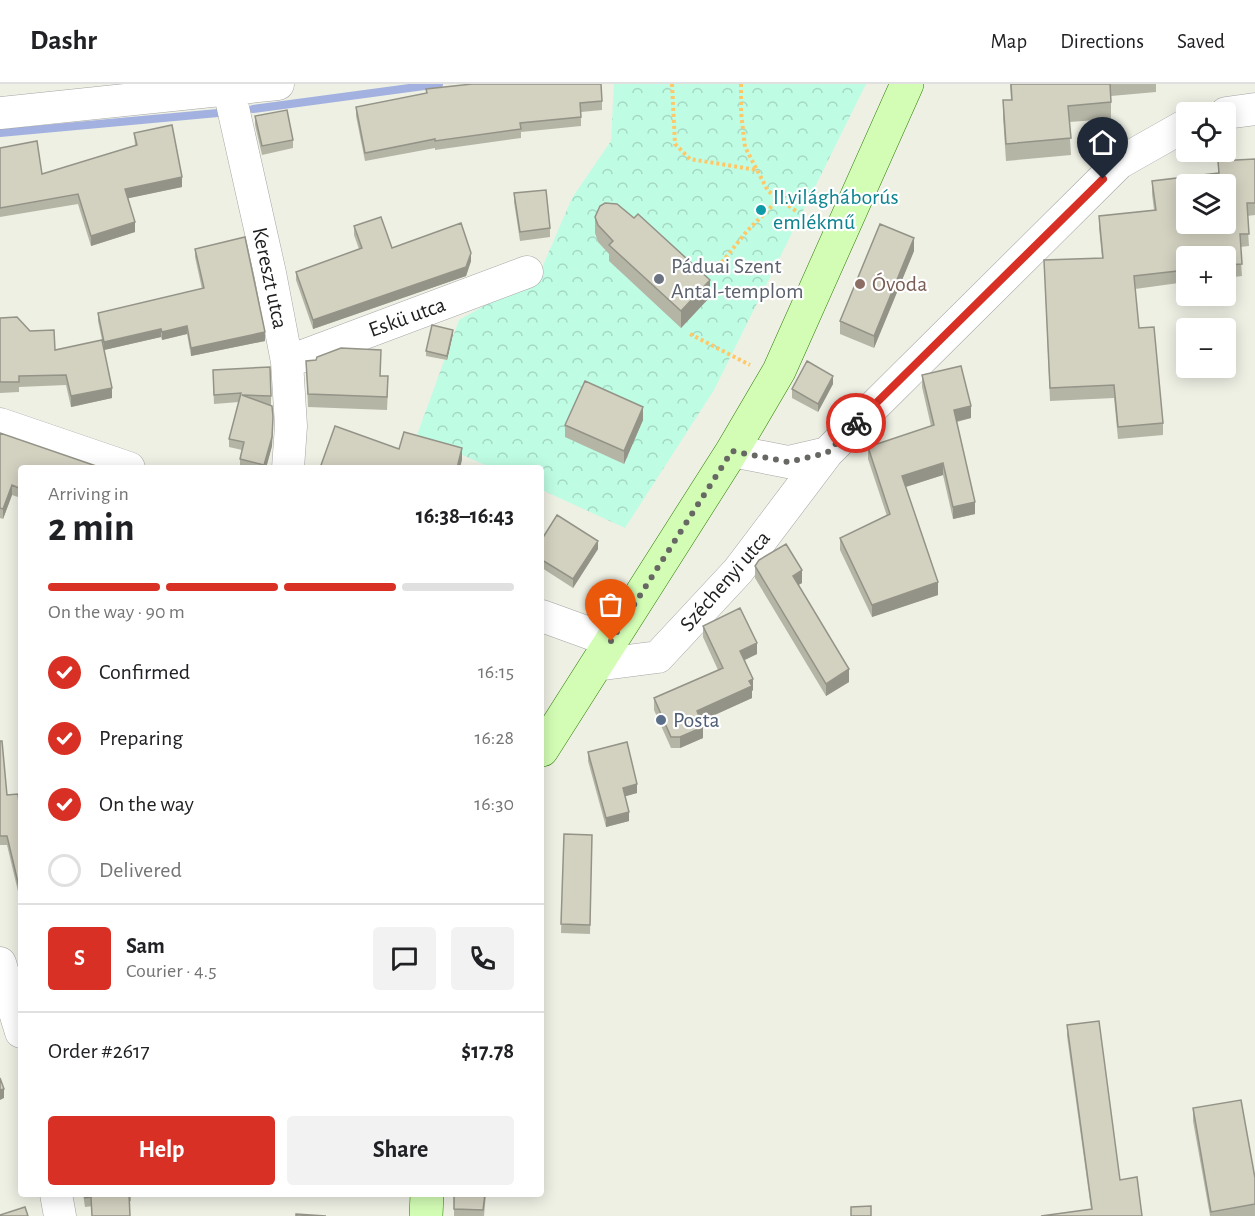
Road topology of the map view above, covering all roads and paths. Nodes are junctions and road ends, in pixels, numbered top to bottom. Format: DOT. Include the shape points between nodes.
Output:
graph roads {
  1 [pos="278,84"];
  2 [pos="672,84"];
  3 [pos="741,84"];
  4 [pos="907,84"];
  5 [pos="230,90"];
  6 [pos="1255,109"];
  7 [pos="1236,112"];
  8 [pos="0,113"];
  9 [pos="1176,131"];
  10 [pos="757,170"];
  11 [pos="779,199"];
  12 [pos="795,211"];
  13 [pos="718,267"];
  14 [pos="527,272"];
  15 [pos="690,334"];
  16 [pos="287,362"];
  17 [pos="752,366"];
  18 [pos="0,423"];
  19 [pos="732,451"];
  20 [pos="827,453"];
  21 [pos="120,465"];
  22 [pos="288,465"];
  23 [pos="544,617"];
  24 [pos="604,653"];
  25 [pos="544,747"];
  26 [pos="0,963"];
  27 [pos="18,1022"];
  28 [pos="57,1197"];
  29 [pos="428,1197"];
  30 [pos="60,1216"];
  31 [pos="426,1216"];
  1 -- 5 [label="street"];
  2 -- 10 [label="path" via="675,144 690,159"];
  3 -- 10 [label="path" via="745,147"];
  4 -- 19 [label="main road" via="779,371"];
  5 -- 8 [label="street"];
  5 -- 16 [label="street, Kereszt utca"];
  6 -- 7 [label="street"];
  9 -- 20 [label="street, Széchenyi utca" via="1119,162"];
  10 -- 11 [label="path" via="768,191"];
  11 -- 12 [label="path"];
  11 -- 13 [label="path"];
  14 -- 16 [label="street, Eskü utca"];
  15 -- 17 [label="path"];
  16 -- 22 [label="street, Kereszt utca" via="291,426"];
  18 -- 21 [label="street"];
  19 -- 20 [label="street" via="788,462"];
  19 -- 24 [label="main road"];
  20 -- 24 [label="street, Széchenyi utca" via="738,571 658,657"];
  23 -- 24 [label="street"];
  24 -- 25 [label="main road"];
  26 -- 27 [label="street"];
  28 -- 30 [label="street"];
  29 -- 31 [label="main road"];
}
